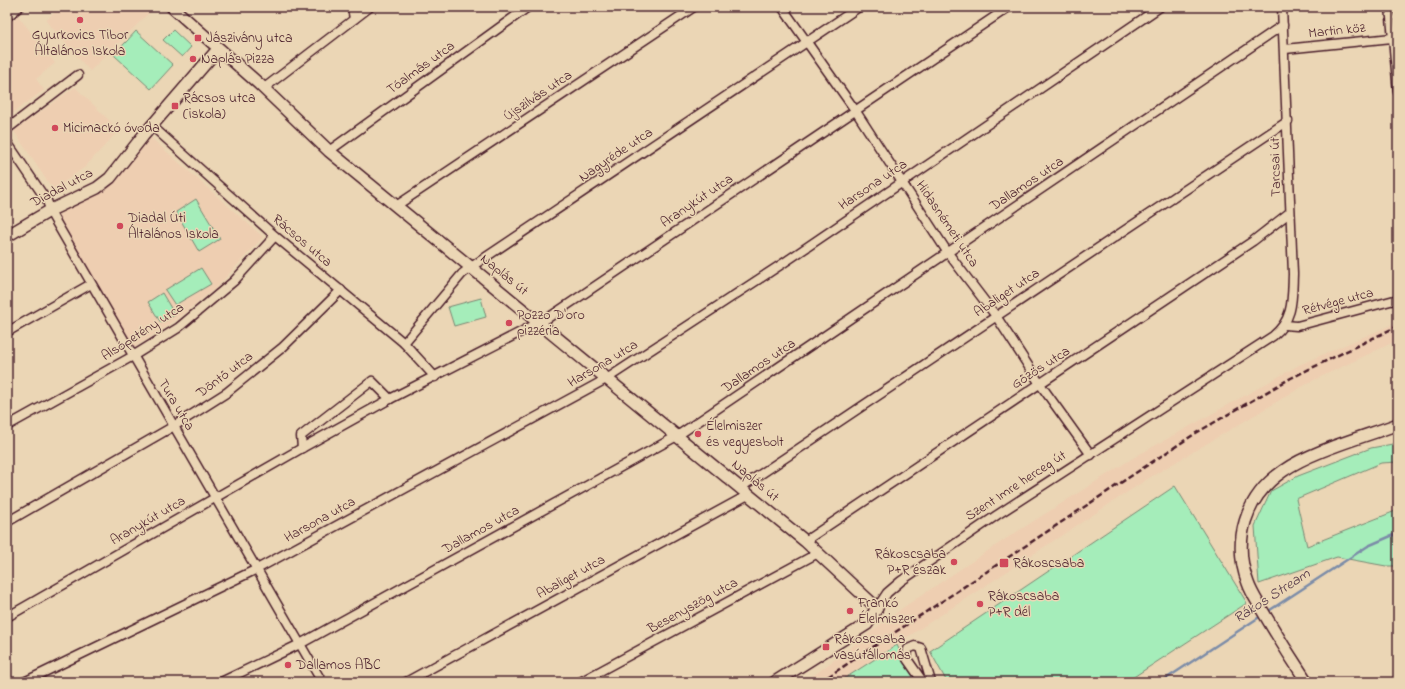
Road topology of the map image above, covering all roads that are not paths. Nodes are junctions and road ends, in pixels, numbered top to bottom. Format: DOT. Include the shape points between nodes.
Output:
graph roads {
  1 [pos="19,7"];
  2 [pos="172,7"];
  3 [pos="352,7"];
  4 [pos="370,7"];
  5 [pos="528,7"];
  6 [pos="694,7"];
  7 [pos="782,7"];
  8 [pos="859,7"];
  9 [pos="1008,7"];
  10 [pos="1160,7"];
  11 [pos="1282,7"];
  12 [pos="1390,7"];
  13 [pos="7,18"];
  14 [pos="354,19"];
  15 [pos="1283,25"];
  16 [pos="1392,38"];
  17 [pos="807,42"];
  18 [pos="218,49"];
  19 [pos="1285,49"];
  20 [pos="78,75"];
  21 [pos="263,89"];
  22 [pos="1398,92"];
  23 [pos="855,110"];
  24 [pos="1288,121"];
  25 [pos="152,126"];
  26 [pos="7,129"];
  27 [pos="7,142"];
  28 [pos="329,151"];
  29 [pos="902,181"];
  30 [pos="396,206"];
  31 [pos="51,210"];
  32 [pos="1289,213"];
  33 [pos="7,236"];
  34 [pos="275,236"];
  35 [pos="948,253"];
  36 [pos="471,267"];
  37 [pos="91,284"];
  38 [pos="341,290"];
  39 [pos="1398,299"];
  40 [pos="996,316"];
  41 [pos="539,323"];
  42 [pos="1285,325"];
  43 [pos="7,332"];
  44 [pos="404,343"];
  45 [pos="132,356"];
  46 [pos="435,377"];
  47 [pos="608,378"];
  48 [pos="1040,384"];
  49 [pos="390,399"];
  50 [pos="1398,424"];
  51 [pos="7,426"];
  52 [pos="174,426"];
  53 [pos="677,436"];
  54 [pos="302,448"];
  55 [pos="1091,455"];
  56 [pos="744,492"];
  57 [pos="216,497"];
  58 [pos="7,522"];
  59 [pos="805,541"];
  60 [pos="818,553"];
  61 [pos="257,569"];
  62 [pos="877,608"];
  63 [pos="7,617"];
  64 [pos="300,644"];
  65 [pos="24,682"];
  66 [pos="221,682"];
  67 [pos="322,682"];
  68 [pos="406,682"];
  69 [pos="580,682"];
  70 [pos="775,682"];
  71 [pos="923,682"];
  72 [pos="931,682"];
  73 [pos="1307,682"];
  1 -- 13 [label="street"];
  2 -- 18 [label="street, Naplás út"];
  3 -- 14 [label="street"];
  4 -- 14 [label="street"];
  5 -- 28 [label="street, Tóalmás utca"];
  6 -- 30 [label="street, Újszilvás utca"];
  7 -- 17 [label="street, Hidasnémeti utca"];
  8 -- 17 [label="street, Nagyréde utca"];
  9 -- 23 [label="street, Aranykút utca"];
  10 -- 29 [label="street, Harsona utca"];
  11 -- 15 [label="street, Tarcsai út"];
  12 -- 16 [label="street"];
  14 -- 21 [label="street"];
  15 -- 19 [label="street, Tarcsai út"];
  15 -- 35 [label="street, Dallamos utca"];
  16 -- 19 [label="street, Martin köz"];
  16 -- 22 [label="street"];
  17 -- 23 [label="street, Hidasnémeti utca"];
  17 -- 36 [label="street, Nagyréde utca"];
  18 -- 21 [label="street, Naplás út"];
  18 -- 25 [label="street, Diadal utca"];
  19 -- 24 [label="street, Tarcsai út"];
  20 -- 26 [label="street"];
  21 -- 28 [label="street, Naplás út"];
  23 -- 29 [label="street, Hidasnémeti utca"];
  23 -- 41 [label="street, Aranykút utca"];
  24 -- 32 [label="street, Tarcsai út"];
  24 -- 40 [label="street, Abaliget utca"];
  25 -- 31 [label="street, Diadal utca" via="110,178 97,188"];
  25 -- 34 [label="street, Rácsos utca"];
  27 -- 31 [label="street, Tura utca"];
  28 -- 30 [label="street, Naplás út"];
  29 -- 35 [label="street, Hidasnémeti utca"];
  29 -- 47 [label="street, Harsona utca" via="785,262"];
  30 -- 36 [label="street, Naplás út"];
  31 -- 33 [label="street, Diadal utca"];
  31 -- 37 [label="street, Tura utca" via="53,218"];
  32 -- 42 [label="street, Tarcsai út" via="1292,288 1289,316"];
  32 -- 48 [label="street, Gőzös utca" via="1253,241"];
  34 -- 38 [label="street, Rácsos utca"];
  34 -- 45 [label="street, Alsópetény utca" via="229,285 178,328"];
  35 -- 40 [label="street, Hidasnémeti utca"];
  35 -- 53 [label="street, Dallamos utca"];
  36 -- 41 [label="street, Naplás út"];
  36 -- 44 [label="street, Nagyréde utca" via="462,274"];
  37 -- 43 [label="street"];
  37 -- 45 [label="street, Tura utca"];
  38 -- 44 [label="street, Rácsos utca"];
  38 -- 52 [label="street, Döntő utca" via="283,347 226,393"];
  39 -- 42 [label="street, Rétvége utca" via="1297,326"];
  40 -- 48 [label="street, Hidasnémeti utca"];
  40 -- 56 [label="street, Abaliget utca"];
  41 -- 46 [label="street, Aranykút utca"];
  41 -- 47 [label="street, Naplás út"];
  42 -- 55 [label="street, Szent Imre herceg út" via="1273,336"];
  44 -- 46 [label="street, Rácsos utca"];
  45 -- 51 [label="street, Alsópetény utca"];
  45 -- 52 [label="street, Tura utca"];
  46 -- 49 [label="street, Aranykút utca"];
  47 -- 53 [label="street, Naplás út"];
  47 -- 61 [label="street, Harsona utca"];
  48 -- 55 [label="street, Hidasnémeti utca"];
  48 -- 59 [label="street, Gőzös utca"];
  49 -- 54 [label="street, Aranykút utca"];
  49 -- 54 [label="street" via="372,381 301,436"];
  50 -- 73 [label="street" via="1302,460 1283,471 1268,483 1250,506 1245,519 1241,537 1242,565 1248,584"];
  52 -- 57 [label="street, Tura utca"];
  52 -- 58 [label="street, Döntő utca"];
  53 -- 56 [label="street, Naplás út"];
  53 -- 64 [label="street, Dallamos utca"];
  54 -- 57 [label="street, Aranykút utca"];
  55 -- 62 [label="street, Szent Imre herceg út" via="901,581 887,593"];
  56 -- 59 [label="street, Naplás út"];
  56 -- 68 [label="street, Abaliget utca"];
  57 -- 61 [label="street, Tura utca"];
  57 -- 63 [label="street, Aranykút utca"];
  59 -- 60 [label="street, Naplás út"];
  60 -- 62 [label="street, Naplás út"];
  60 -- 69 [label="street, Besenyszög utca"];
  61 -- 64 [label="street, Tura utca"];
  61 -- 65 [label="street, Harsona utca"];
  62 -- 70 [label="street, Szent Imre herceg út" via="867,624"];
  64 -- 66 [label="street, Dallamos utca"];
  64 -- 67 [label="street, Tura utca"];
  71 -- 72 [label="street" via="908,659 908,649 912,647 921,648"];
}
